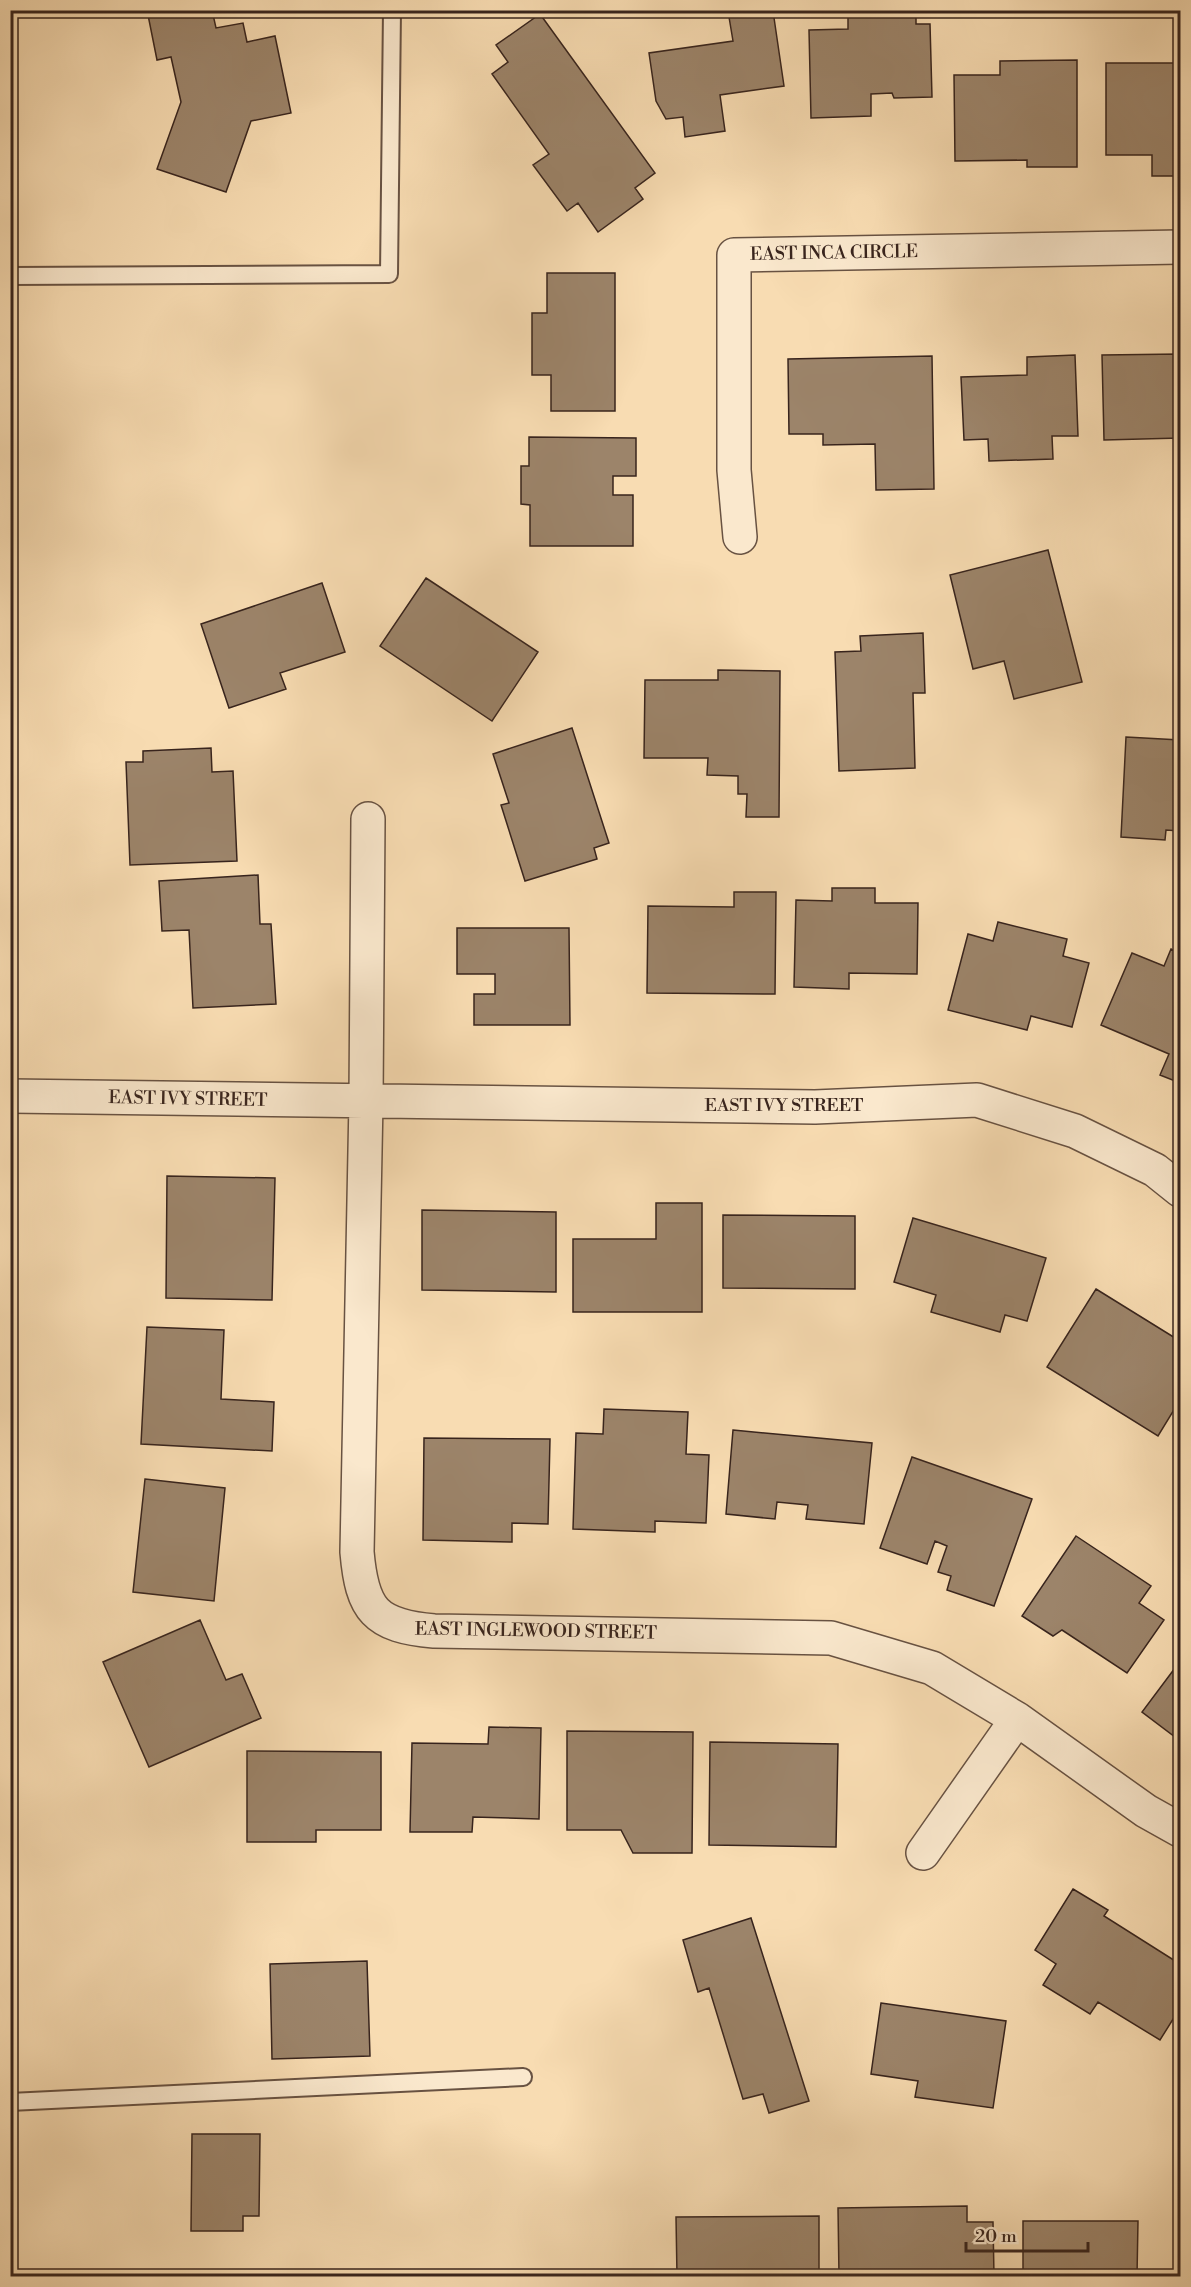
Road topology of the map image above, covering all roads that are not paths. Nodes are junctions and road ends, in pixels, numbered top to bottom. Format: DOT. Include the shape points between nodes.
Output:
graph roads {
  1 [pos="392,10"];
  2 [pos="1180,247"];
  3 [pos="10,276"];
  4 [pos="740,537"];
  5 [pos="368,819"];
  6 [pos="10,1096"];
  7 [pos="366,1101"];
  8 [pos="1180,1190"];
  9 [pos="1017,1719"];
  10 [pos="1180,1830"];
  11 [pos="923,1853"];
  12 [pos="523,2077"];
  13 [pos="10,2102"];
  1 -- 3 [label="lane" via="389,274"];
  2 -- 4 [label="street, EAST INCA CIRCLE" via="734,255 734,470"];
  5 -- 7 [label="street"];
  6 -- 7 [label="street, EAST IVY STREET"];
  7 -- 8 [label="street, EAST IVY STREET" via="815,1107 977,1100 1075,1131 1155,1170"];
  7 -- 9 [label="street, EAST INGLEWOOD STREET" via="357,1552 363,1592 372,1611 412,1629 434,1631 831,1638 932,1668"];
  9 -- 10 [label="street, EAST INGLEWOOD STREET" via="1146,1811"];
  9 -- 11 [label="street"];
  12 -- 13 [label="lane"];
}
